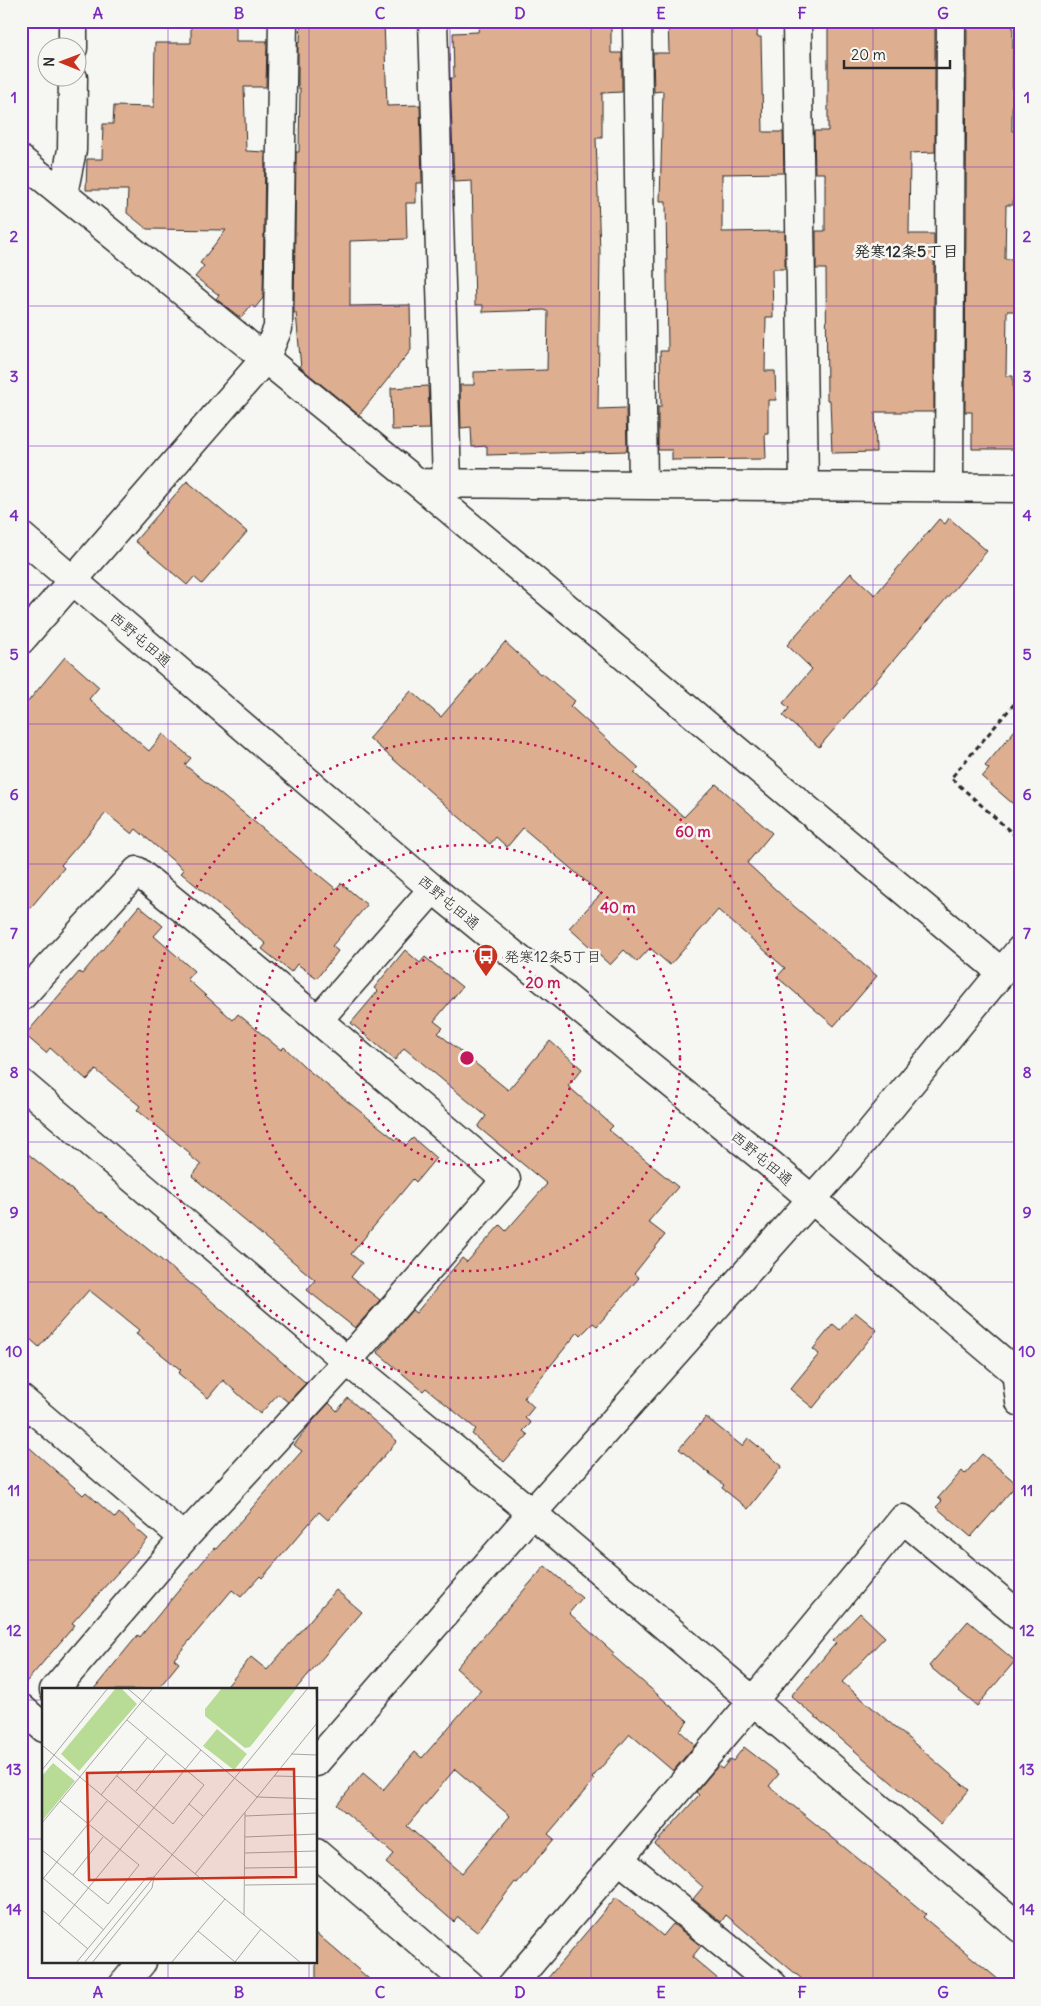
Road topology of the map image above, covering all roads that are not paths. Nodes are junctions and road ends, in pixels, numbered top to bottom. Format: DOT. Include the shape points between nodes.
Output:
graph roads {
  1 [pos="73,21"];
  2 [pos="283,21"];
  3 [pos="433,21"];
  4 [pos="637,21"];
  5 [pos="797,21"];
  6 [pos="951,21"];
  7 [pos="73,38"];
  8 [pos="72,88"];
  9 [pos="21,160"];
  10 [pos="62,194"];
  11 [pos="265,359"];
  12 [pos="418,483"];
  13 [pos="447,484"];
  14 [pos="643,485"];
  15 [pos="804,486"];
  16 [pos="949,487"];
  17 [pos="1020,488"];
  18 [pos="21,536"];
  19 [pos="73,581"];
  20 [pos="21,640"];
  21 [pos="433,889"];
  22 [pos="1020,950"];
  23 [pos="1001,972"];
  24 [pos="21,997"];
  25 [pos="318,1020"];
  26 [pos="21,1084"];
  27 [pos="812,1199"];
  28 [pos="347,1361"];
  29 [pos="1018,1373"];
  30 [pos="21,1399"];
  31 [pos="1020,1402"];
  32 [pos="532,1513"];
  33 [pos="184,1538"];
  34 [pos="1020,1616"];
  35 [pos="56,1688"];
  36 [pos="753,1701"];
  37 [pos="318,1760"];
  38 [pos="318,1855"];
  39 [pos="619,1859"];
  40 [pos="1020,1928"];
  41 [pos="140,1964"];
  42 [pos="123,1985"];
  43 [pos="470,1985"];
  44 [pos="512,1985"];
  45 [pos="773,1985"];
  1 -- 7 [label="street"];
  2 -- 11 [label="street" via="278,328"];
  3 -- 13 [label="street"];
  4 -- 14 [label="street"];
  5 -- 15 [label="street"];
  6 -- 16 [label="street"];
  8 -- 10 [label="street" via="72,150"];
  9 -- 10 [label="street"];
  10 -- 11 [label="street"];
  11 -- 12 [label="street"];
  11 -- 19 [label="street"];
  12 -- 13 [label="street"];
  12 -- 23 [label="street"];
  13 -- 14 [label="street"];
  14 -- 15 [label="street"];
  15 -- 16 [label="street"];
  16 -- 17 [label="street"];
  18 -- 19 [label="street, 西野屯田通"];
  19 -- 20 [label="street"];
  19 -- 21 [label="street, 西野屯田通"];
  21 -- 25 [label="street"];
  21 -- 27 [label="street, 西野屯田通"];
  22 -- 23 [label="street"];
  23 -- 27 [label="street"];
  24 -- 25 [label="street" via="137,871"];
  25 -- 28 [label="street" via="506,1180"];
  26 -- 28 [label="street"];
  27 -- 29 [label="street, 西野屯田通"];
  27 -- 32 [label="street"];
  28 -- 32 [label="street"];
  28 -- 33 [label="street"];
  29 -- 31 [label="street"];
  30 -- 33 [label="street"];
  32 -- 36 [label="street"];
  32 -- 37 [label="street"];
  33 -- 35 [label="street"];
  34 -- 36 [label="street" via="904,1519"];
  36 -- 39 [label="street"];
  36 -- 40 [label="street"];
  38 -- 43 [label="street"];
  39 -- 44 [label="street"];
  39 -- 45 [label="street"];
  41 -- 42 [label="street"];
}
